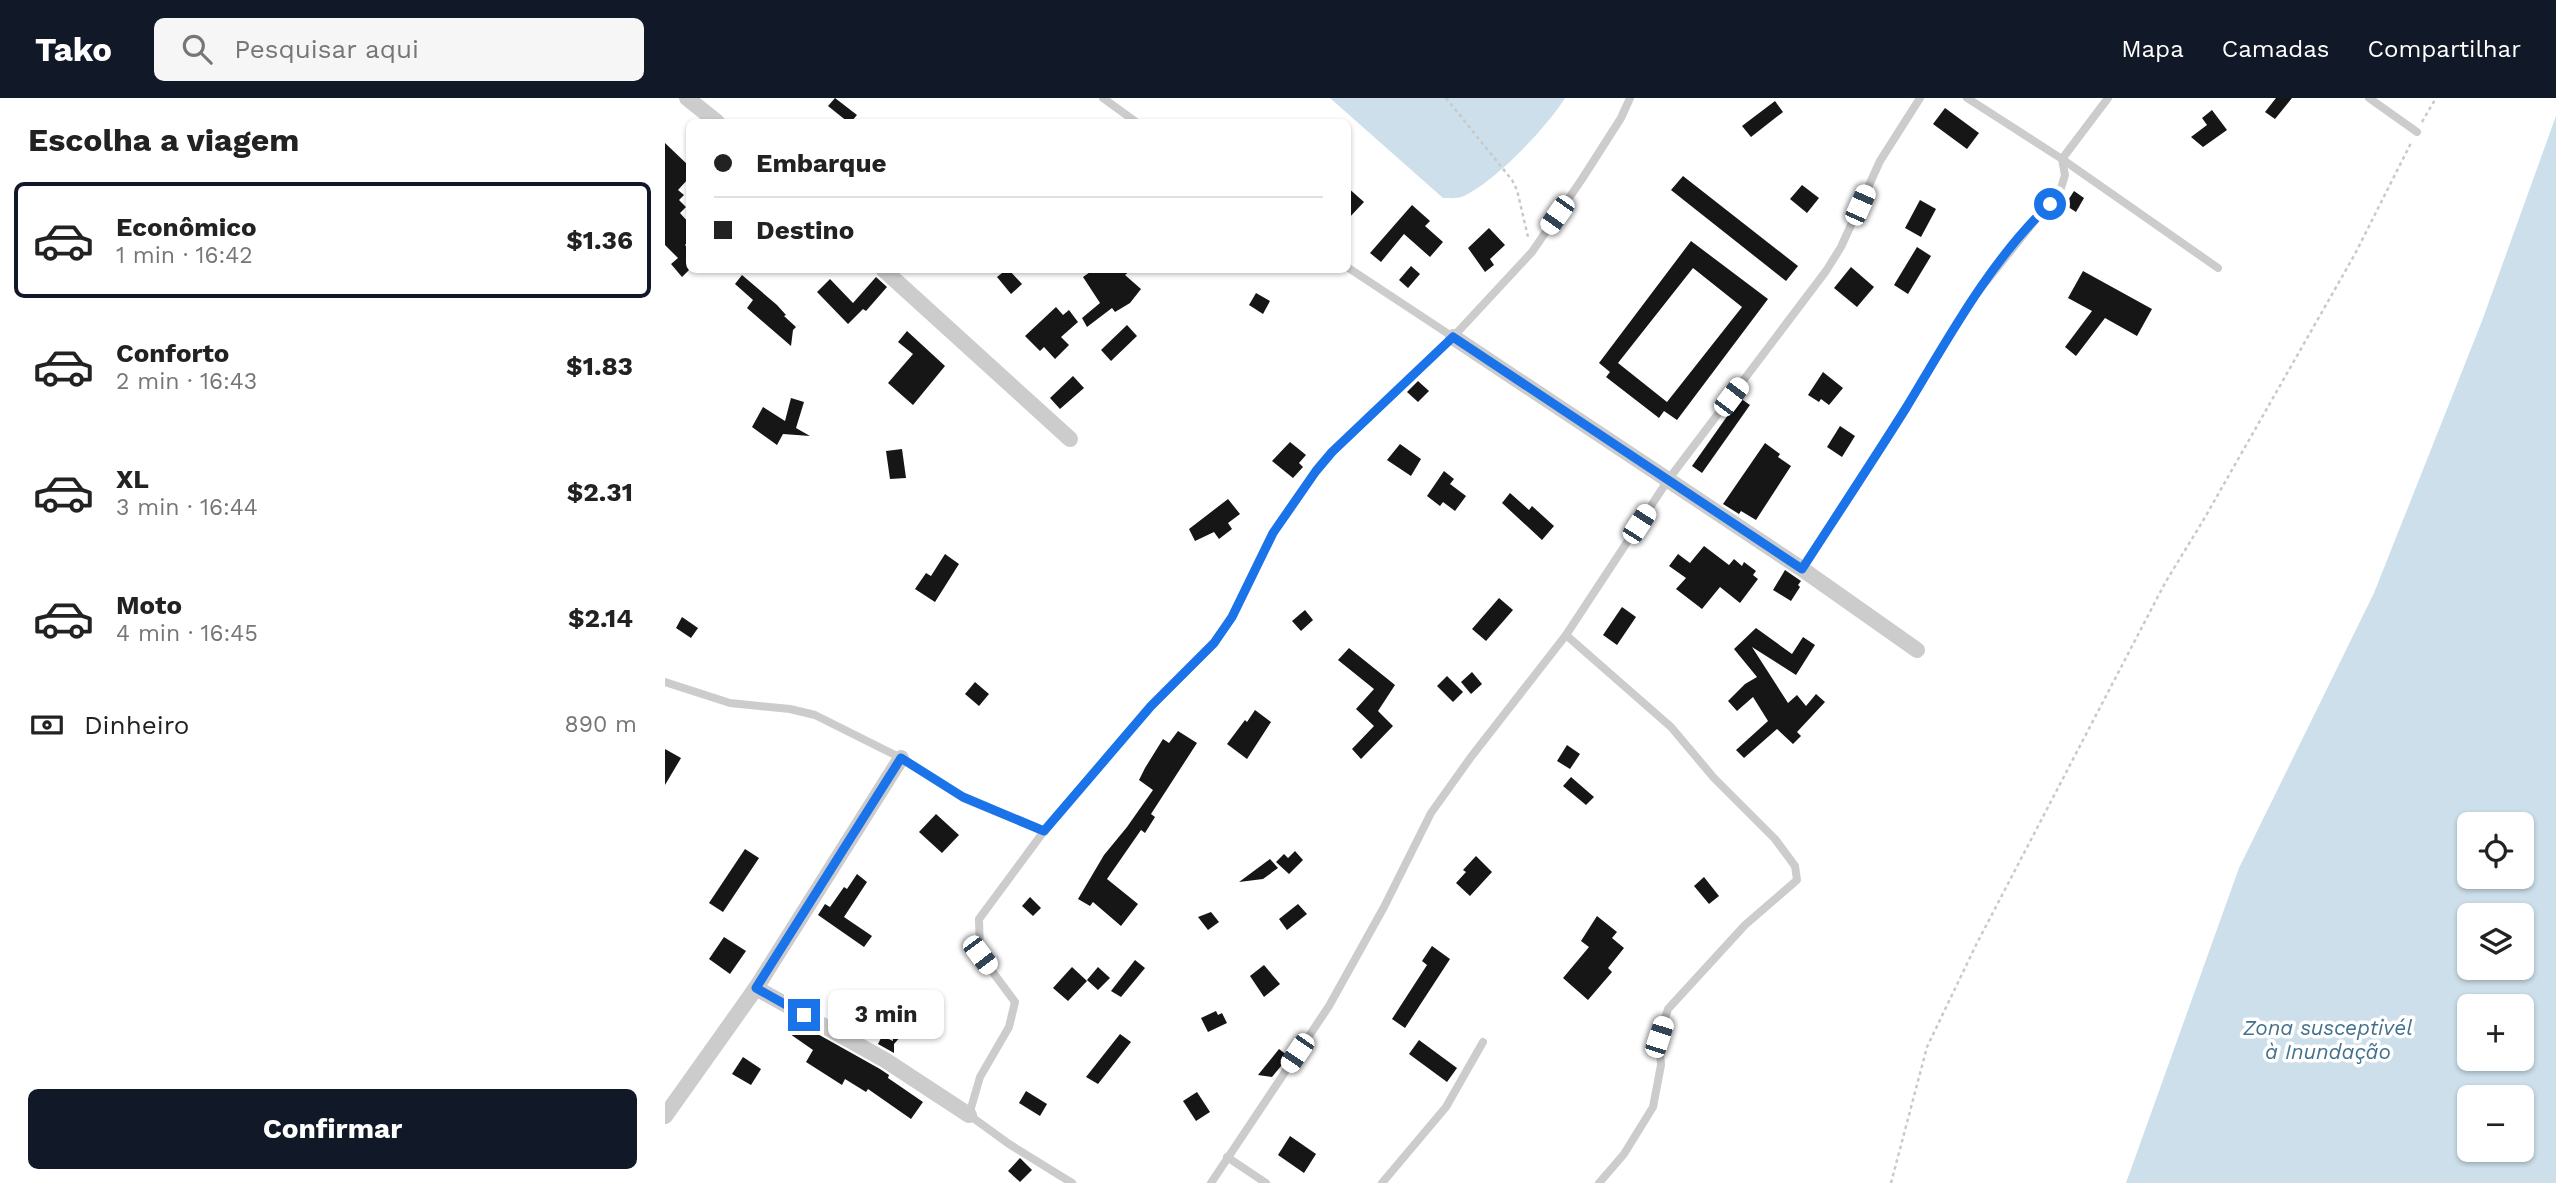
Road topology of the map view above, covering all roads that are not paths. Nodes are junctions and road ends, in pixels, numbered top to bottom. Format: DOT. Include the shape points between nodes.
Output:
graph roads {
  1 [pos="687,98"];
  2 [pos="1103,98"];
  3 [pos="1630,98"];
  4 [pos="1920,98"];
  5 [pos="1966,98"];
  6 [pos="2108,98"];
  7 [pos="2369,98"];
  8 [pos="713,119"];
  9 [pos="1132,119"];
  10 [pos="2417,132"];
  11 [pos="2062,159"];
  12 [pos="2218,268"];
  13 [pos="1351,270"];
  14 [pos="887,273"];
  15 [pos="1453,337"];
  16 [pos="1070,439"];
  17 [pos="1668,480"];
  18 [pos="1802,569"];
  19 [pos="1566,635"];
  20 [pos="1917,650"];
  21 [pos="665,682"];
  22 [pos="901,758"];
  23 [pos="1044,831"];
  24 [pos="756,988"];
  25 [pos="1483,1042"];
  26 [pos="969,1115"];
  27 [pos="665,1116"];
  28 [pos="1227,1157"];
  29 [pos="1072,1183"];
  30 [pos="1210,1183"];
  31 [pos="1266,1183"];
  32 [pos="1382,1183"];
  33 [pos="1599,1183"];
  1 -- 8 [label="street"];
  2 -- 9 [label="lane"];
  3 -- 15 [label="lane" via="1532,251"];
  4 -- 17 [label="lane" via="1880,161 1826,271"];
  5 -- 11 [label="lane"];
  6 -- 11 [label="lane"];
  7 -- 10 [label="lane"];
  11 -- 12 [label="lane"];
  11 -- 18 [label="lane" via="2065,175 2061,188 1970,302"];
  13 -- 15 [label="lane"];
  14 -- 16 [label="street"];
  15 -- 17 [label="street"];
  15 -- 23 [label="lane" via="1316,471 1273,533 1232,617 1214,643 1151,706"];
  17 -- 18 [label="street"];
  17 -- 19 [label="lane"];
  18 -- 20 [label="street"];
  19 -- 28 [label="lane" via="1431,813 1329,1006"];
  19 -- 33 [label="lane" via="1671,727 1775,839 1795,866 1797,880 1720,951 1668,1009 1659,1037 1660,1073 1653,1107 1624,1154"];
  21 -- 22 [label="lane" via="730,703 815,715"];
  22 -- 23 [label="lane" via="963,797"];
  22 -- 24 [label="street"];
  23 -- 26 [label="lane" via="979,919 980,955 1016,1002 1009,1027 980,1077"];
  24 -- 26 [label="street" via="885,1060"];
  24 -- 27 [label="street"];
  25 -- 32 [label="lane" via="1446,1107"];
  26 -- 29 [label="lane"];
  28 -- 30 [label="lane"];
  28 -- 31 [label="lane"];
}
